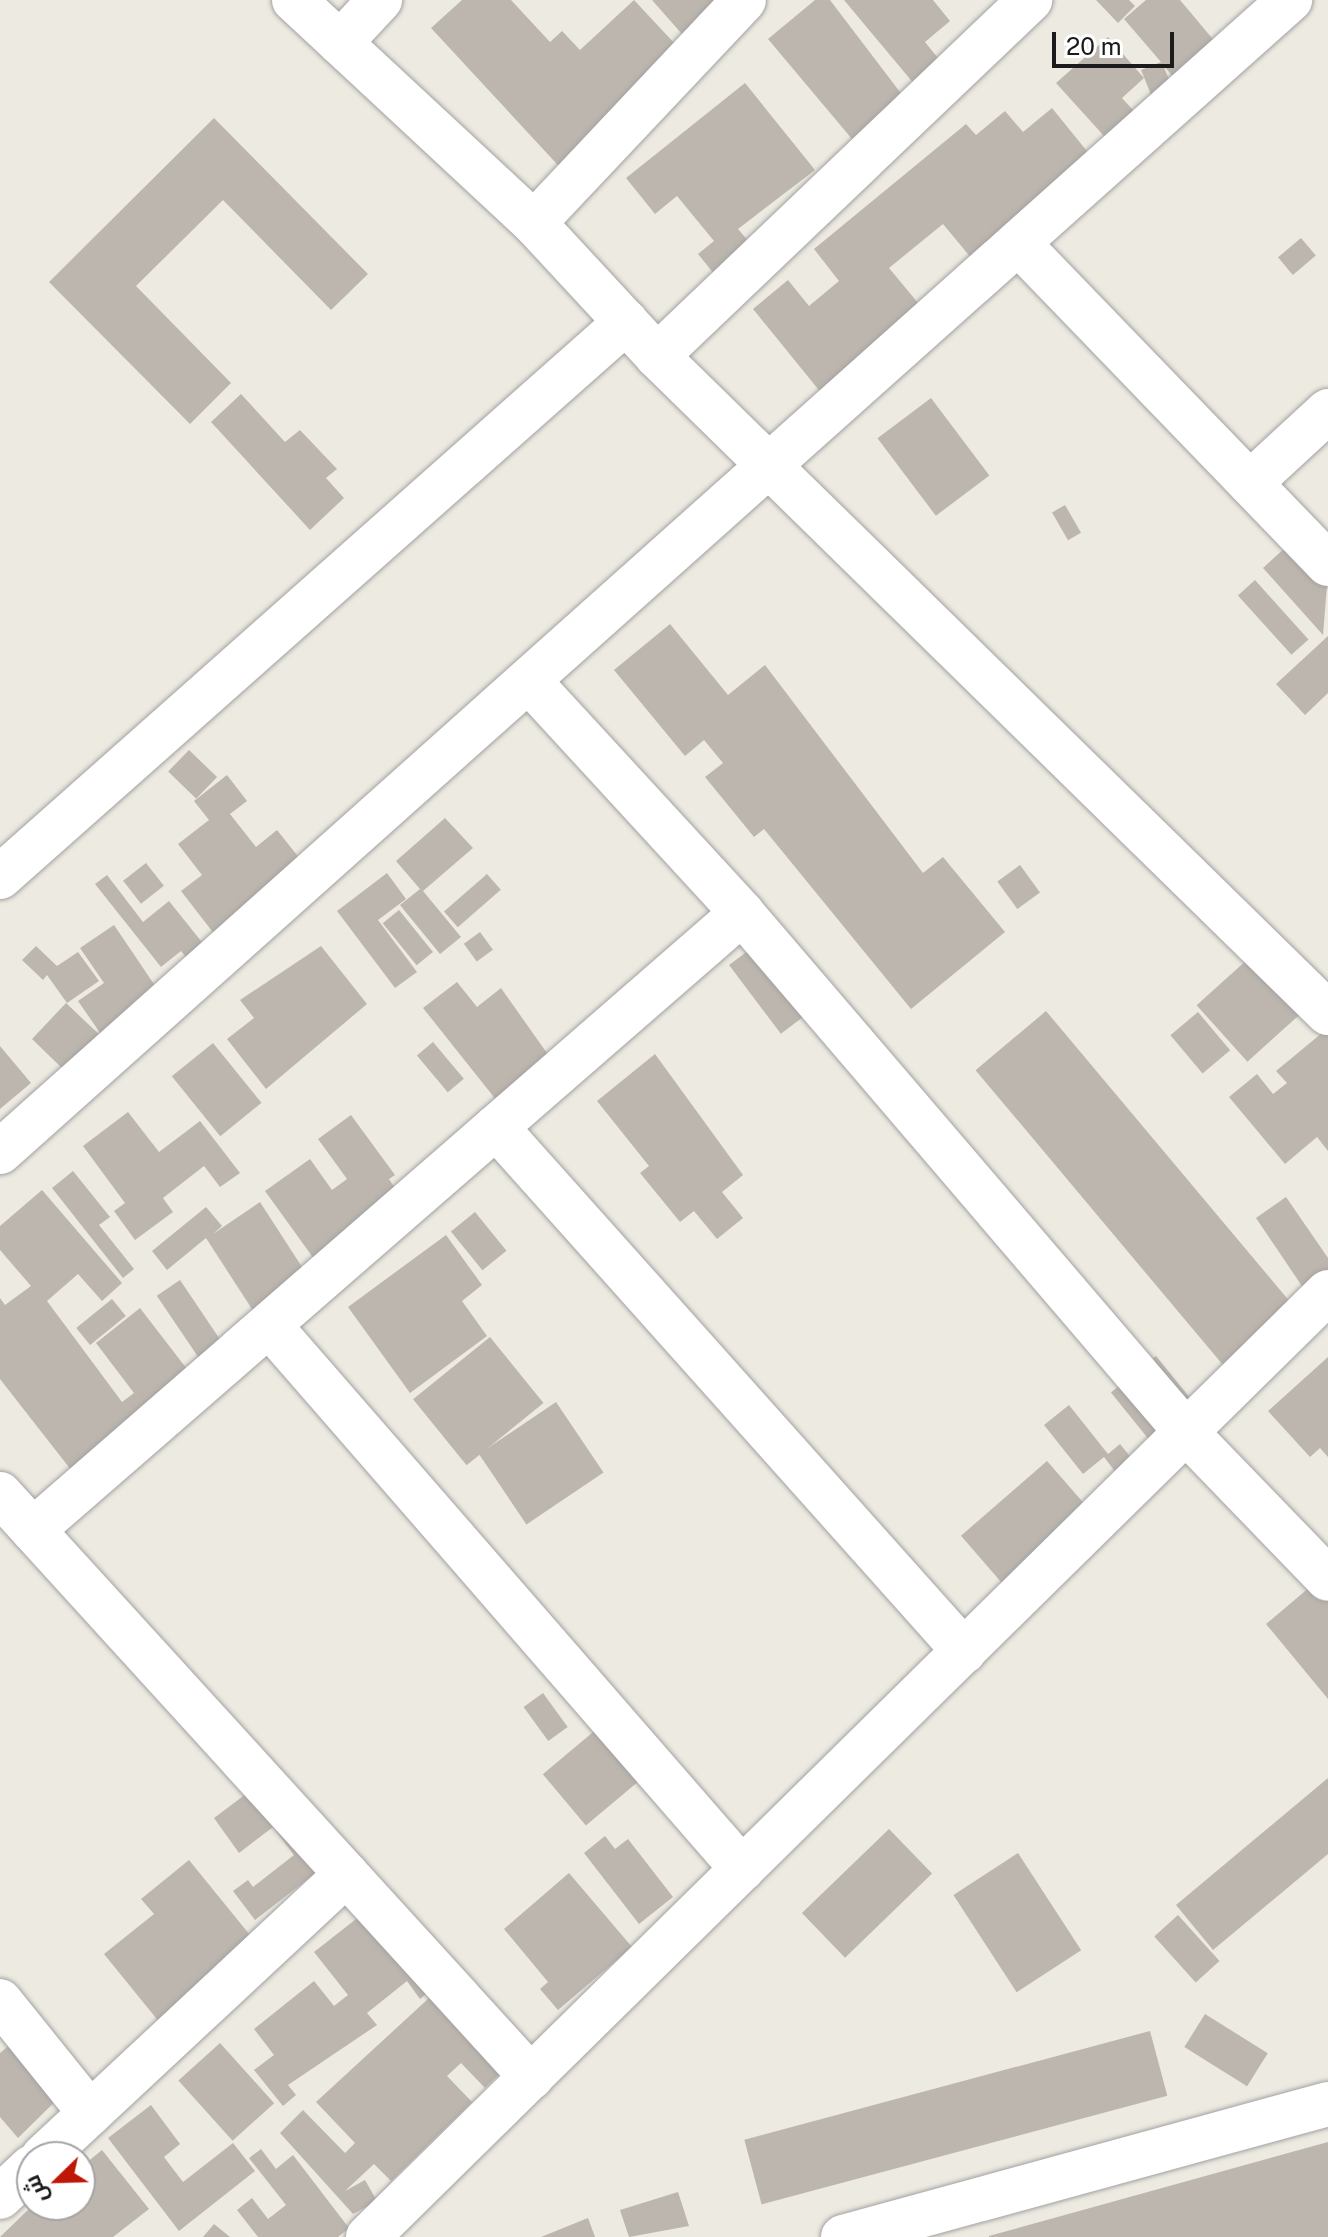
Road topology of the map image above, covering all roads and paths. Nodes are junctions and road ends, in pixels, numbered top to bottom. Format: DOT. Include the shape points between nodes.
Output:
graph roads {
  1 [pos="294,0"];
  2 [pos="380,0"];
  3 [pos="744,0"];
  4 [pos="1030,0"];
  5 [pos="1290,0"];
  6 [pos="340,43"];
  7 [pos="534,223"];
  8 [pos="1019,244"];
  9 [pos="626,322"];
  10 [pos="657,356"];
  11 [pos="1328,411"];
  12 [pos="773,464"];
  13 [pos="1250,483"];
  14 [pos="1328,564"];
  15 [pos="529,681"];
  16 [pos="0,877"];
  17 [pos="742,913"];
  18 [pos="1328,1013"];
  19 [pos="496,1127"];
  20 [pos="0,1152"];
  21 [pos="1328,1292"];
  22 [pos="269,1325"];
  23 [pos="1186,1432"];
  24 [pos="0,1494"];
  25 [pos="33,1530"];
  26 [pos="1328,1579"];
  27 [pos="964,1651"];
  28 [pos="742,1869"];
  29 [pos="346,1874"];
  30 [pos="0,2001"];
  31 [pos="531,2077"];
  32 [pos="1328,2104"];
  33 [pos="90,2113"];
  34 [pos="60,2141"];
  35 [pos="16,2182"];
  36 [pos="0,2197"];
  37 [pos="368,2237"];
  38 [pos="843,2237"];
  1 -- 6 [label="street"];
  2 -- 6 [label="street"];
  3 -- 7 [label="street"];
  4 -- 10 [label="street"];
  5 -- 8 [label="street"];
  6 -- 7 [label="street"];
  7 -- 9 [label="street"];
  8 -- 12 [label="street"];
  8 -- 13 [label="street"];
  9 -- 10 [label="street"];
  9 -- 16 [label="street"];
  10 -- 12 [label="street"];
  11 -- 13 [label="street"];
  12 -- 15 [label="street"];
  12 -- 18 [label="street"];
  13 -- 14 [label="street"];
  15 -- 17 [label="street"];
  15 -- 20 [label="street"];
  17 -- 19 [label="street"];
  17 -- 23 [label="street"];
  19 -- 22 [label="street"];
  19 -- 27 [label="street"];
  21 -- 23 [label="street"];
  22 -- 25 [label="street"];
  22 -- 28 [label="street"];
  23 -- 26 [label="street"];
  23 -- 27 [label="street"];
  24 -- 25 [label="street"];
  25 -- 29 [label="street"];
  27 -- 28 [label="street"];
  28 -- 31 [label="street"];
  29 -- 31 [label="street"];
  29 -- 33 [label="street"];
  30 -- 33 [label="street"];
  31 -- 37 [label="street"];
  32 -- 38 [label="street"];
  33 -- 34 [label="street"];
  35 -- 36 [label="street"];
}
